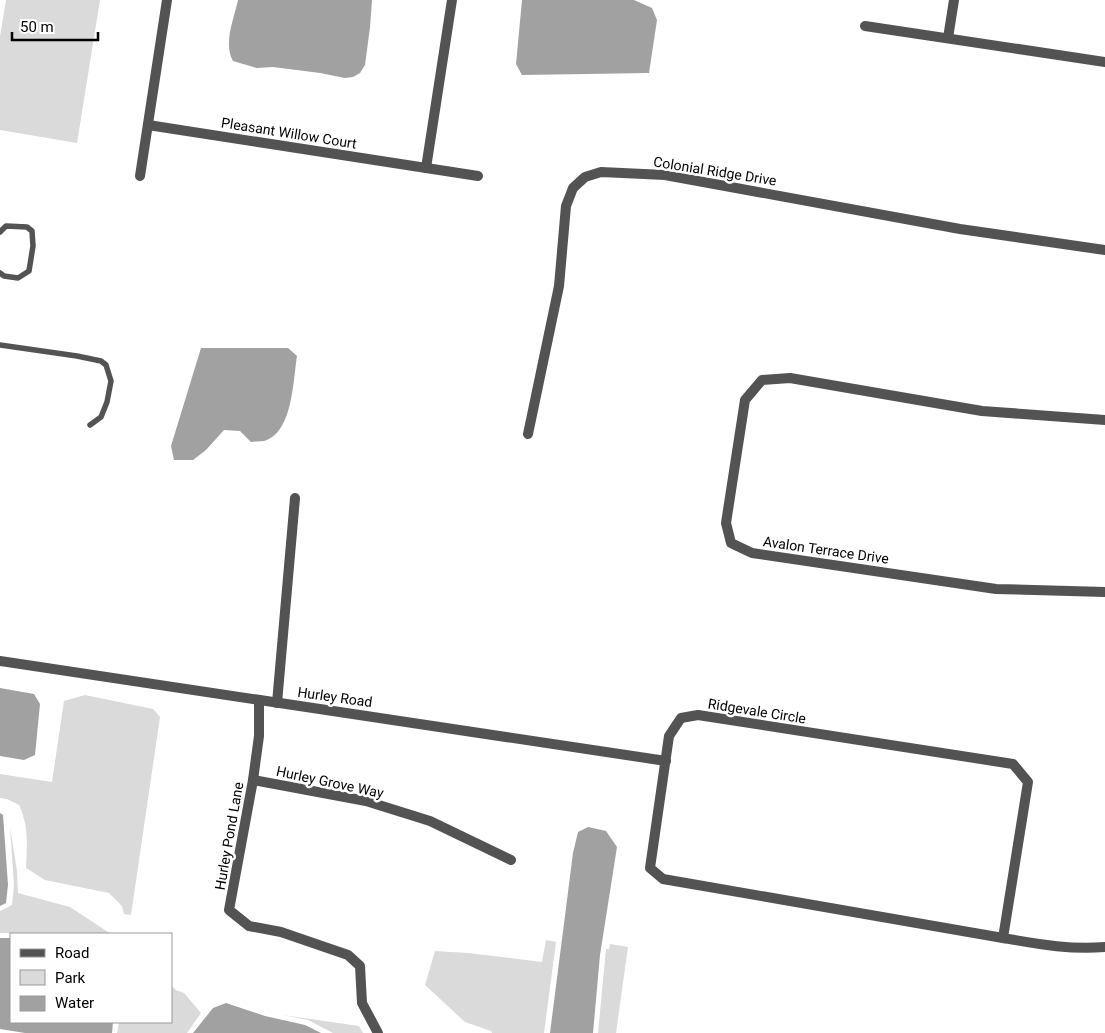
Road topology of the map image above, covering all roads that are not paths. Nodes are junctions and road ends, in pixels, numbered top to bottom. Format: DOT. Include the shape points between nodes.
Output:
graph roads {
  1 [pos="167,0"];
  2 [pos="452,0"];
  3 [pos="954,0"];
  4 [pos="864,26"];
  5 [pos="948,38"];
  6 [pos="1105,62"];
  7 [pos="148,126"];
  8 [pos="426,168"];
  9 [pos="140,176"];
  10 [pos="478,176"];
  11 [pos="0,232"];
  12 [pos="1105,250"];
  13 [pos="0,273"];
  14 [pos="1,346"];
  15 [pos="1105,420"];
  16 [pos="90,424"];
  17 [pos="528,434"];
  18 [pos="295,498"];
  19 [pos="1105,592"];
  20 [pos="0,661"];
  21 [pos="259,700"];
  22 [pos="278,703"];
  23 [pos="666,761"];
  24 [pos="253,780"];
  25 [pos="511,860"];
  26 [pos="1003,938"];
  27 [pos="1105,947"];
  28 [pos="378,1033"];
  1 -- 7 [label="street"];
  2 -- 8 [label="street"];
  3 -- 5 [label="street"];
  4 -- 5 [label="street"];
  5 -- 6 [label="street"];
  7 -- 8 [label="street, Pleasant Willow Court"];
  7 -- 9 [label="street"];
  8 -- 10 [label="street, Pleasant Willow Court"];
  11 -- 13 [label="lane" via="6,226 27,227 32,231 33,246 29,271 18,278"];
  12 -- 17 [label="street, Colonial Ridge Drive" via="960,229 665,174 601,172 585,177 573,188 566,206 559,286"];
  14 -- 16 [label="lane" via="77,356 106,365 111,381 107,402 101,417"];
  15 -- 19 [label="street, Avalon Terrace Drive" via="982,411 790,378 762,380 746,400 726,523 731,543 752,553 996,589"];
  18 -- 22 [label="street"];
  20 -- 21 [label="street, Hurley Road"];
  21 -- 22 [label="street, Hurley Road"];
  21 -- 24 [label="street, Hurley Pond Lane" via="259,736"];
  22 -- 23 [label="street, Hurley Road"];
  23 -- 26 [label="street, Ridgevale Circle" via="650,868 663,879"];
  23 -- 26 [label="street, Ridgevale Circle" via="669,736 681,718 698,716 1013,764 1028,782"];
  24 -- 25 [label="street, Hurley Grove Way" via="366,801 430,821"];
  24 -- 28 [label="street, Hurley Pond Lane" via="230,910 249,926 281,932 348,955 360,966 362,1003"];
  26 -- 27 [label="street, Ridgevale Circle" via="1055,947"];
}
